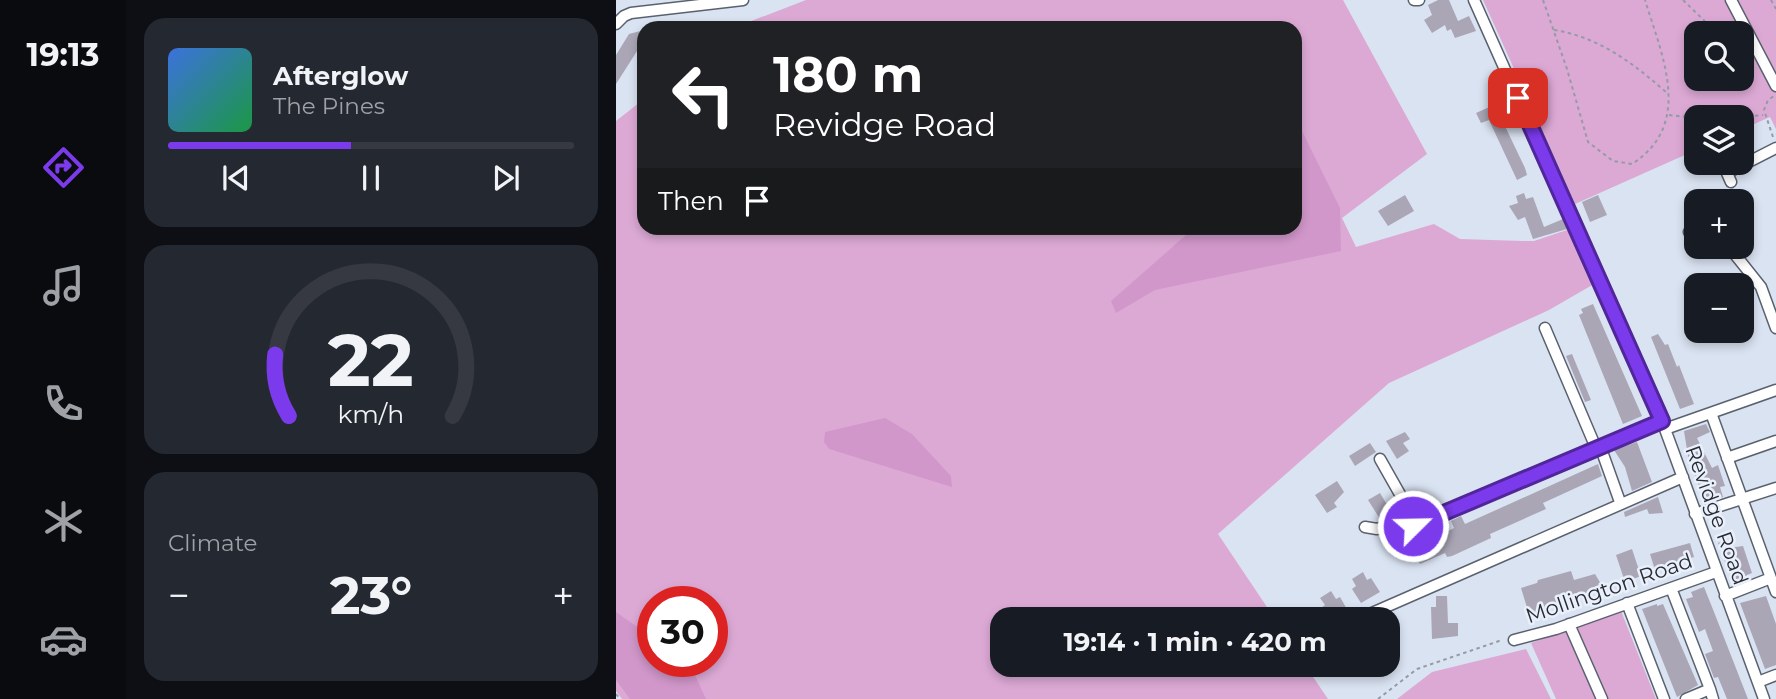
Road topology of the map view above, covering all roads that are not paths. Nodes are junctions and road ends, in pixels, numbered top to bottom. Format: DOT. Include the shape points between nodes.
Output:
graph roads {
  1 [pos="743,0"];
  2 [pos="1414,0"];
  3 [pos="1419,0"];
  4 [pos="1474,0"];
  5 [pos="1731,0"];
  6 [pos="616,24"];
  7 [pos="1776,86"];
  8 [pos="1776,146"];
  9 [pos="1731,182"];
  10 [pos="1739,259"];
  11 [pos="1545,328"];
  12 [pos="1776,328"];
  13 [pos="1776,390"];
  14 [pos="1711,413"];
  15 [pos="1664,425"];
  16 [pos="1776,441"];
  17 [pos="1598,447"];
  18 [pos="1727,458"];
  19 [pos="1380,459"];
  20 [pos="1683,477"];
  21 [pos="1776,488"];
  22 [pos="1742,501"];
  23 [pos="1620,502"];
  24 [pos="1695,514"];
  25 [pos="1416,523"];
  26 [pos="1366,527"];
  27 [pos="1716,572"];
  28 [pos="1771,578"];
  29 [pos="1671,588"];
  30 [pos="1776,592"];
  31 [pos="1725,596"];
  32 [pos="1627,603"];
  33 [pos="1385,607"];
  34 [pos="1569,624"];
  35 [pos="1514,640"];
  36 [pos="1776,675"];
  37 [pos="1758,682"];
  38 [pos="1712,694"];
  39 [pos="1602,699"];
  40 [pos="1664,699"];
  41 [pos="1686,699"];
  42 [pos="1765,699"];
  1 -- 6 [label="street" via="631,13"];
  2 -- 3 [label="street"];
  4 -- 15 [label="street, Revidge Road"];
  5 -- 7 [label="street"];
  8 -- 9 [label="street" via="1727,173"];
  10 -- 12 [label="street" via="1761,287"];
  11 -- 17 [label="street"];
  13 -- 14 [label="street"];
  14 -- 15 [label="street"];
  14 -- 18 [label="street"];
  15 -- 17 [label="street"];
  15 -- 20 [label="street, Revidge Road"];
  16 -- 18 [label="street"];
  17 -- 23 [label="street"];
  17 -- 25 [label="street"];
  18 -- 22 [label="street"];
  19 -- 25 [label="street"];
  20 -- 23 [label="street"];
  20 -- 24 [label="street, Revidge Road"];
  21 -- 22 [label="street"];
  22 -- 24 [label="street"];
  22 -- 28 [label="street"];
  23 -- 33 [label="street"];
  24 -- 27 [label="street, Revidge Road"];
  25 -- 26 [label="street"];
  27 -- 29 [label="street, Mollington Road"];
  27 -- 31 [label="street, Revidge Road"];
  28 -- 30 [label="street"];
  28 -- 31 [label="street"];
  29 -- 32 [label="street, Mollington Road"];
  29 -- 38 [label="street"];
  31 -- 37 [label="street, Revidge Road"];
  32 -- 34 [label="street, Mollington Road"];
  32 -- 40 [label="street"];
  34 -- 35 [label="street, Mollington Road"];
  34 -- 39 [label="street"];
  36 -- 37 [label="street"];
  37 -- 42 [label="street, Revidge Road"];
  38 -- 41 [label="street"];
}
